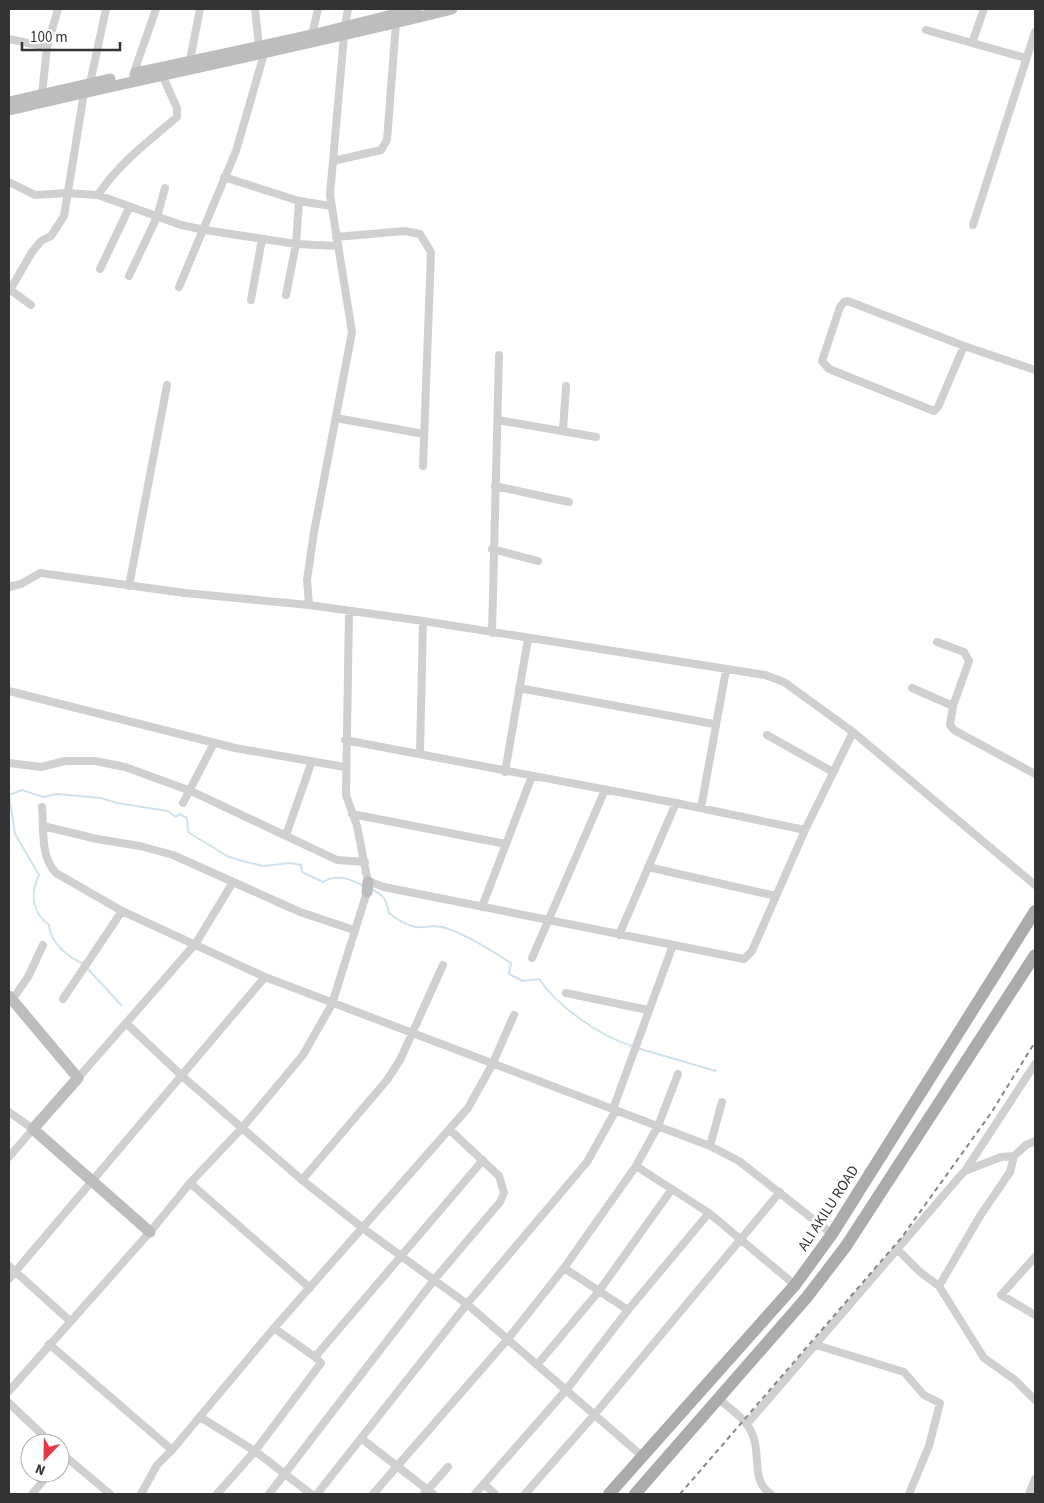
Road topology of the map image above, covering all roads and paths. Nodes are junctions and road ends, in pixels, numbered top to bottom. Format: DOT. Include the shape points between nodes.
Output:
graph roads {
  1 [pos="58,9"];
  2 [pos="106,9"];
  3 [pos="156,9"];
  4 [pos="200,9"];
  5 [pos="255,9"];
  6 [pos="318,9"];
  7 [pos="348,9"];
  8 [pos="416,9"];
  9 [pos="452,9"];
  10 [pos="984,9"];
  11 [pos="396,23"];
  12 [pos="926,30"];
  13 [pos="344,31"];
  14 [pos="1035,32"];
  15 [pos="312,35"];
  16 [pos="9,39"];
  17 [pos="972,43"];
  18 [pos="47,47"];
  19 [pos="261,50"];
  20 [pos="1026,58"];
  21 [pos="216,59"];
  22 [pos="190,60"];
  23 [pos="162,75"];
  24 [pos="133,77"];
  25 [pos="87,88"];
  26 [pos="42,94"];
  27 [pos="9,102"];
  28 [pos="9,110"];
  29 [pos="333,161"];
  30 [pos="224,177"];
  31 [pos="9,182"];
  32 [pos="165,188"];
  33 [pos="66,193"];
  34 [pos="98,195"];
  35 [pos="299,201"];
  36 [pos="332,206"];
  37 [pos="129,208"];
  38 [pos="157,217"];
  39 [pos="974,225"];
  40 [pos="205,230"];
  41 [pos="336,237"];
  42 [pos="262,238"];
  43 [pos="296,244"];
  44 [pos="337,246"];
  45 [pos="100,269"];
  46 [pos="129,276"];
  47 [pos="179,287"];
  48 [pos="10,290"];
  49 [pos="286,295"];
  50 [pos="250,300"];
  51 [pos="31,305"];
  52 [pos="964,346"];
  53 [pos="498,355"];
  54 [pos="1035,370"];
  55 [pos="167,385"];
  56 [pos="566,386"];
  57 [pos="336,418"];
  58 [pos="498,420"];
  59 [pos="563,430"];
  60 [pos="424,434"];
  61 [pos="596,437"];
  62 [pos="423,466"];
  63 [pos="495,486"];
  64 [pos="569,502"];
  65 [pos="492,549"];
  66 [pos="538,561"];
  67 [pos="9,586"];
  68 [pos="129,586"];
  69 [pos="310,605"];
  70 [pos="349,612"];
  71 [pos="423,621"];
  72 [pos="492,633"];
  73 [pos="528,639"];
  74 [pos="937,642"];
  75 [pos="726,670"];
  76 [pos="519,688"];
  77 [pos="912,688"];
  78 [pos="9,691"];
  79 [pos="953,706"];
  80 [pos="714,724"];
  81 [pos="853,732"];
  82 [pos="767,736"];
  83 [pos="345,740"];
  84 [pos="214,743"];
  85 [pos="420,753"];
  86 [pos="312,761"];
  87 [pos="9,763"];
  88 [pos="345,767"];
  89 [pos="505,772"];
  90 [pos="833,772"];
  91 [pos="1035,774"];
  92 [pos="532,776"];
  93 [pos="605,790"];
  94 [pos="191,791"];
  95 [pos="183,803"];
  96 [pos="676,803"];
  97 [pos="42,807"];
  98 [pos="701,808"];
  99 [pos="352,814"];
  100 [pos="43,826"];
  101 [pos="806,830"];
  102 [pos="286,835"];
  103 [pos="506,844"];
  104 [pos="365,862"];
  105 [pos="648,867"];
  106 [pos="233,882"];
  107 [pos="1035,884"];
  108 [pos="368,885"];
  109 [pos="776,896"];
  110 [pos="482,907"];
  111 [pos="122,911"];
  112 [pos="1035,911"];
  113 [pos="548,921"];
  114 [pos="354,930"];
  115 [pos="619,935"];
  116 [pos="196,944"];
  117 [pos="43,945"];
  118 [pos="673,945"];
  119 [pos="532,958"];
  120 [pos="1034,961"];
  121 [pos="443,965"];
  122 [pos="265,977"];
  123 [pos="566,993"];
  124 [pos="10,998"];
  125 [pos="63,999"];
  126 [pos="332,1004"];
  127 [pos="648,1010"];
  128 [pos="514,1016"];
  129 [pos="127,1024"];
  130 [pos="412,1032"];
  131 [pos="946,1052"];
  132 [pos="492,1064"];
  133 [pos="1035,1064"];
  134 [pos="965,1065"];
  135 [pos="678,1074"];
  136 [pos="182,1076"];
  137 [pos="78,1078"];
  138 [pos="722,1102"];
  139 [pos="615,1110"];
  140 [pos="9,1112"];
  141 [pos="658,1126"];
  142 [pos="242,1128"];
  143 [pos="33,1129"];
  144 [pos="450,1130"];
  145 [pos="1035,1141"];
  146 [pos="1026,1145"];
  147 [pos="710,1146"];
  148 [pos="1035,1149"];
  149 [pos="1014,1156"];
  150 [pos="9,1157"];
  151 [pos="483,1160"];
  152 [pos="636,1166"];
  153 [pos="965,1171"];
  154 [pos="92,1180"];
  155 [pos="302,1180"];
  156 [pos="190,1183"];
  157 [pos="672,1189"];
  158 [pos="780,1192"];
  159 [pos="709,1212"];
  160 [pos="364,1229"];
  161 [pos="150,1232"];
  162 [pos="832,1234"];
  163 [pos="741,1239"];
  164 [pos="897,1249"];
  165 [pos="402,1256"];
  166 [pos="1035,1257"];
  167 [pos="9,1266"];
  168 [pos="564,1268"];
  169 [pos="16,1272"];
  170 [pos="9,1279"];
  171 [pos="434,1280"];
  172 [pos="795,1285"];
  173 [pos="940,1286"];
  174 [pos="310,1288"];
  175 [pos="599,1291"];
  176 [pos="467,1304"];
  177 [pos="628,1310"];
  178 [pos="1035,1315"];
  179 [pos="69,1320"];
  180 [pos="274,1328"];
  181 [pos="507,1340"];
  182 [pos="49,1344"];
  183 [pos="816,1345"];
  184 [pos="316,1357"];
  185 [pos="538,1365"];
  186 [pos="567,1389"];
  187 [pos="9,1391"];
  188 [pos="718,1399"];
  189 [pos="1035,1400"];
  190 [pos="9,1403"];
  191 [pos="595,1414"];
  192 [pos="200,1417"];
  193 [pos="747,1424"];
  194 [pos="40,1433"];
  195 [pos="362,1439"];
  196 [pos="172,1450"];
  197 [pos="256,1451"];
  198 [pos="642,1456"];
  199 [pos="70,1463"];
  200 [pos="398,1466"];
  201 [pos="448,1467"];
  202 [pos="286,1473"];
  203 [pos="1035,1479"];
  204 [pos="41,1483"];
  205 [pos="484,1484"];
  206 [pos="428,1493"];
  207 [pos="32,1494"];
  208 [pos="110,1494"];
  209 [pos="141,1494"];
  210 [pos="217,1494"];
  211 [pos="269,1494"];
  212 [pos="311,1494"];
  213 [pos="317,1494"];
  214 [pos="373,1494"];
  215 [pos="475,1494"];
  216 [pos="495,1494"];
  217 [pos="525,1494"];
  218 [pos="610,1494"];
  219 [pos="635,1494"];
  220 [pos="771,1494"];
  221 [pos="909,1494"];
  222 [pos="1029,1494"];
  1 -- 18 [label="street"];
  2 -- 25 [label="street"];
  3 -- 24 [label="street"];
  4 -- 22 [label="street"];
  5 -- 19 [label="street"];
  6 -- 15 [label="street"];
  7 -- 13 [label="street"];
  8 -- 13 [label="street"];
  9 -- 11 [label="street"];
  10 -- 17 [label="street"];
  11 -- 13 [label="street"];
  11 -- 29 [label="street" via="386,140 381,150"];
  12 -- 17 [label="street"];
  13 -- 15 [label="street"];
  13 -- 19 [label="street"];
  13 -- 29 [label="street"];
  14 -- 20 [label="street"];
  15 -- 19 [label="street"];
  16 -- 18 [label="street"];
  17 -- 20 [label="street"];
  18 -- 26 [label="street"];
  19 -- 21 [label="street"];
  19 -- 30 [label="street" via="236,150"];
  20 -- 39 [label="street"];
  21 -- 22 [label="street"];
  21 -- 23 [label="street"];
  22 -- 24 [label="street"];
  23 -- 24 [label="street"];
  23 -- 34 [label="street" via="177,108 177,117 128,159"];
  24 -- 25 [label="street"];
  25 -- 26 [label="street"];
  25 -- 28 [label="street"];
  25 -- 33 [label="street"];
  26 -- 27 [label="street"];
  29 -- 36 [label="street"];
  30 -- 35 [label="street"];
  30 -- 40 [label="street"];
  31 -- 33 [label="street" via="36,194"];
  32 -- 38 [label="street"];
  33 -- 34 [label="street"];
  33 -- 48 [label="street" via="62,220 51,236 41,241 32,252"];
  34 -- 37 [label="street"];
  35 -- 36 [label="street"];
  35 -- 43 [label="street"];
  36 -- 41 [label="street"];
  37 -- 38 [label="street"];
  37 -- 45 [label="street"];
  38 -- 40 [label="street"];
  38 -- 46 [label="street"];
  40 -- 42 [label="street"];
  40 -- 47 [label="street"];
  41 -- 44 [label="street"];
  41 -- 60 [label="street" via="405,231 420,234 431,252"];
  42 -- 43 [label="street"];
  42 -- 50 [label="street"];
  43 -- 44 [label="street"];
  43 -- 49 [label="street"];
  44 -- 57 [label="street" via="352,332"];
  48 -- 51 [label="street"];
  52 -- 52 [label="street" via="848,301 840,307 822,361 829,369 934,411"];
  52 -- 54 [label="street"];
  53 -- 58 [label="street"];
  55 -- 68 [label="street"];
  56 -- 59 [label="street"];
  57 -- 60 [label="street"];
  57 -- 69 [label="street" via="307,580"];
  58 -- 59 [label="street"];
  58 -- 63 [label="street"];
  59 -- 61 [label="street"];
  60 -- 62 [label="street"];
  63 -- 64 [label="street"];
  63 -- 65 [label="street"];
  65 -- 66 [label="street"];
  65 -- 72 [label="street"];
  67 -- 68 [label="street" via="21,584 40,573"];
  68 -- 69 [label="street"];
  69 -- 70 [label="street"];
  70 -- 71 [label="street"];
  70 -- 83 [label="street"];
  71 -- 72 [label="street"];
  71 -- 85 [label="street"];
  72 -- 73 [label="street"];
  73 -- 75 [label="street" via="641,654"];
  73 -- 76 [label="street"];
  74 -- 79 [label="street" via="964,652 970,661"];
  75 -- 80 [label="street"];
  75 -- 81 [label="street" via="765,675 784,682"];
  76 -- 80 [label="street"];
  76 -- 89 [label="street"];
  77 -- 79 [label="street"];
  78 -- 84 [label="street"];
  79 -- 91 [label="street" via="950,725 954,730"];
  80 -- 98 [label="street"];
  81 -- 90 [label="street"];
  81 -- 107 [label="street"];
  82 -- 90 [label="street"];
  83 -- 85 [label="street"];
  83 -- 88 [label="street"];
  84 -- 86 [label="street"];
  84 -- 94 [label="street"];
  85 -- 89 [label="street"];
  86 -- 88 [label="street"];
  86 -- 102 [label="street"];
  87 -- 94 [label="street" via="35,768 66,761 95,761 125,767"];
  88 -- 99 [label="street" via="346,795"];
  89 -- 92 [label="street"];
  90 -- 101 [label="street"];
  92 -- 93 [label="street"];
  92 -- 103 [label="street"];
  93 -- 96 [label="street"];
  93 -- 113 [label="street"];
  94 -- 95 [label="street"];
  94 -- 102 [label="street"];
  96 -- 98 [label="street"];
  96 -- 105 [label="street"];
  97 -- 100 [label="street"];
  98 -- 101 [label="street"];
  99 -- 103 [label="street"];
  99 -- 104 [label="street"];
  100 -- 106 [label="street" via="173,855"];
  100 -- 111 [label="street" via="45,854 50,867"];
  101 -- 109 [label="street"];
  102 -- 104 [label="street" via="337,860"];
  103 -- 110 [label="street"];
  104 -- 108 [label="street"];
  105 -- 109 [label="street"];
  105 -- 115 [label="street"];
  106 -- 114 [label="street" via="300,912"];
  106 -- 116 [label="street"];
  108 -- 110 [label="street"];
  108 -- 114 [label="street"];
  109 -- 118 [label="street" via="752,951 744,959"];
  110 -- 113 [label="street"];
  111 -- 116 [label="street"];
  111 -- 125 [label="street"];
  112 -- 131 [label="main road, ALI AKILU ROAD"];
  113 -- 115 [label="street"];
  113 -- 119 [label="street"];
  114 -- 126 [label="street"];
  115 -- 118 [label="street"];
  116 -- 122 [label="street"];
  116 -- 129 [label="street"];
  117 -- 124 [label="street" via="28,976"];
  118 -- 127 [label="street"];
  120 -- 134 [label="main road"];
  121 -- 130 [label="street"];
  122 -- 126 [label="street"];
  122 -- 136 [label="street"];
  123 -- 127 [label="street"];
  124 -- 137 [label="street"];
  126 -- 130 [label="street"];
  126 -- 142 [label="street" via="291,1072"];
  127 -- 139 [label="street"];
  128 -- 132 [label="street"];
  129 -- 136 [label="street"];
  129 -- 137 [label="street"];
  130 -- 132 [label="street"];
  130 -- 155 [label="street" via="387,1080"];
  131 -- 134 [label="main road"];
  131 -- 162 [label="main road, ALI AKILU ROAD"];
  132 -- 139 [label="street"];
  132 -- 144 [label="street" via="468,1108"];
  133 -- 153 [label="street"];
  134 -- 188 [label="main road" via="846,1246 807,1297"];
  135 -- 141 [label="street"];
  136 -- 142 [label="street"];
  136 -- 154 [label="street"];
  137 -- 143 [label="street"];
  138 -- 147 [label="street"];
  139 -- 141 [label="street"];
  139 -- 176 [label="street" via="587,1162"];
  140 -- 143 [label="street"];
  141 -- 147 [label="street"];
  141 -- 152 [label="street"];
  142 -- 155 [label="street"];
  142 -- 156 [label="street"];
  143 -- 150 [label="street"];
  143 -- 154 [label="street"];
  144 -- 151 [label="street"];
  144 -- 160 [label="street"];
  145 -- 146 [label="street"];
  146 -- 148 [label="street"];
  146 -- 149 [label="street"];
  147 -- 158 [label="street" via="738,1161"];
  149 -- 153 [label="street" via="1002,1157"];
  149 -- 173 [label="street" via="1010,1172 980,1216"];
  151 -- 165 [label="street"];
  151 -- 171 [label="street" via="499,1176 504,1193 500,1202"];
  152 -- 157 [label="street"];
  152 -- 168 [label="street"];
  153 -- 164 [label="street"];
  154 -- 161 [label="street"];
  154 -- 169 [label="street"];
  155 -- 160 [label="street"];
  156 -- 161 [label="street"];
  156 -- 174 [label="street"];
  157 -- 159 [label="street"];
  157 -- 175 [label="street"];
  158 -- 162 [label="street"];
  158 -- 163 [label="street"];
  159 -- 163 [label="street"];
  159 -- 177 [label="street"];
  160 -- 165 [label="street"];
  160 -- 174 [label="street"];
  161 -- 179 [label="street"];
  162 -- 172 [label="main road, ALI AKILU ROAD"];
  163 -- 172 [label="street"];
  163 -- 191 [label="street"];
  164 -- 173 [label="street"];
  164 -- 183 [label="street"];
  165 -- 171 [label="street"];
  165 -- 184 [label="street"];
  166 -- 178 [label="street" via="1001,1295"];
  167 -- 169 [label="street"];
  168 -- 175 [label="street"];
  168 -- 181 [label="street"];
  169 -- 170 [label="street"];
  169 -- 179 [label="street"];
  171 -- 176 [label="street"];
  171 -- 202 [label="street"];
  172 -- 198 [label="main road, ALI AKILU ROAD"];
  173 -- 189 [label="street" via="984,1358 1015,1380"];
  174 -- 180 [label="street"];
  175 -- 177 [label="street"];
  175 -- 185 [label="street"];
  176 -- 181 [label="street"];
  176 -- 195 [label="street"];
  177 -- 186 [label="street"];
  179 -- 182 [label="street"];
  180 -- 184 [label="street"];
  180 -- 192 [label="street"];
  181 -- 185 [label="street"];
  181 -- 200 [label="street"];
  182 -- 187 [label="street"];
  182 -- 196 [label="street"];
  183 -- 193 [label="street"];
  183 -- 221 [label="street" via="904,1372 924,1395 940,1403 928,1446"];
  184 -- 197 [label="street" via="321,1363"];
  185 -- 186 [label="street"];
  186 -- 191 [label="street"];
  186 -- 205 [label="street"];
  188 -- 193 [label="street"];
  188 -- 219 [label="main road"];
  190 -- 194 [label="street"];
  191 -- 198 [label="street"];
  191 -- 217 [label="street"];
  192 -- 196 [label="street"];
  192 -- 197 [label="street"];
  193 -- 220 [label="street" via="756,1446 758,1478 762,1488"];
  195 -- 200 [label="street"];
  195 -- 213 [label="street"];
  196 -- 209 [label="street" via="157,1465"];
  197 -- 202 [label="street"];
  197 -- 210 [label="street"];
  198 -- 218 [label="main road, ALI AKILU ROAD"];
  199 -- 208 [label="street"];
  200 -- 206 [label="street"];
  200 -- 214 [label="street"];
  201 -- 206 [label="street"];
  202 -- 211 [label="street"];
  202 -- 212 [label="street"];
  203 -- 222 [label="street"];
  204 -- 207 [label="street"];
  205 -- 215 [label="street"];
  205 -- 216 [label="street"];
}
